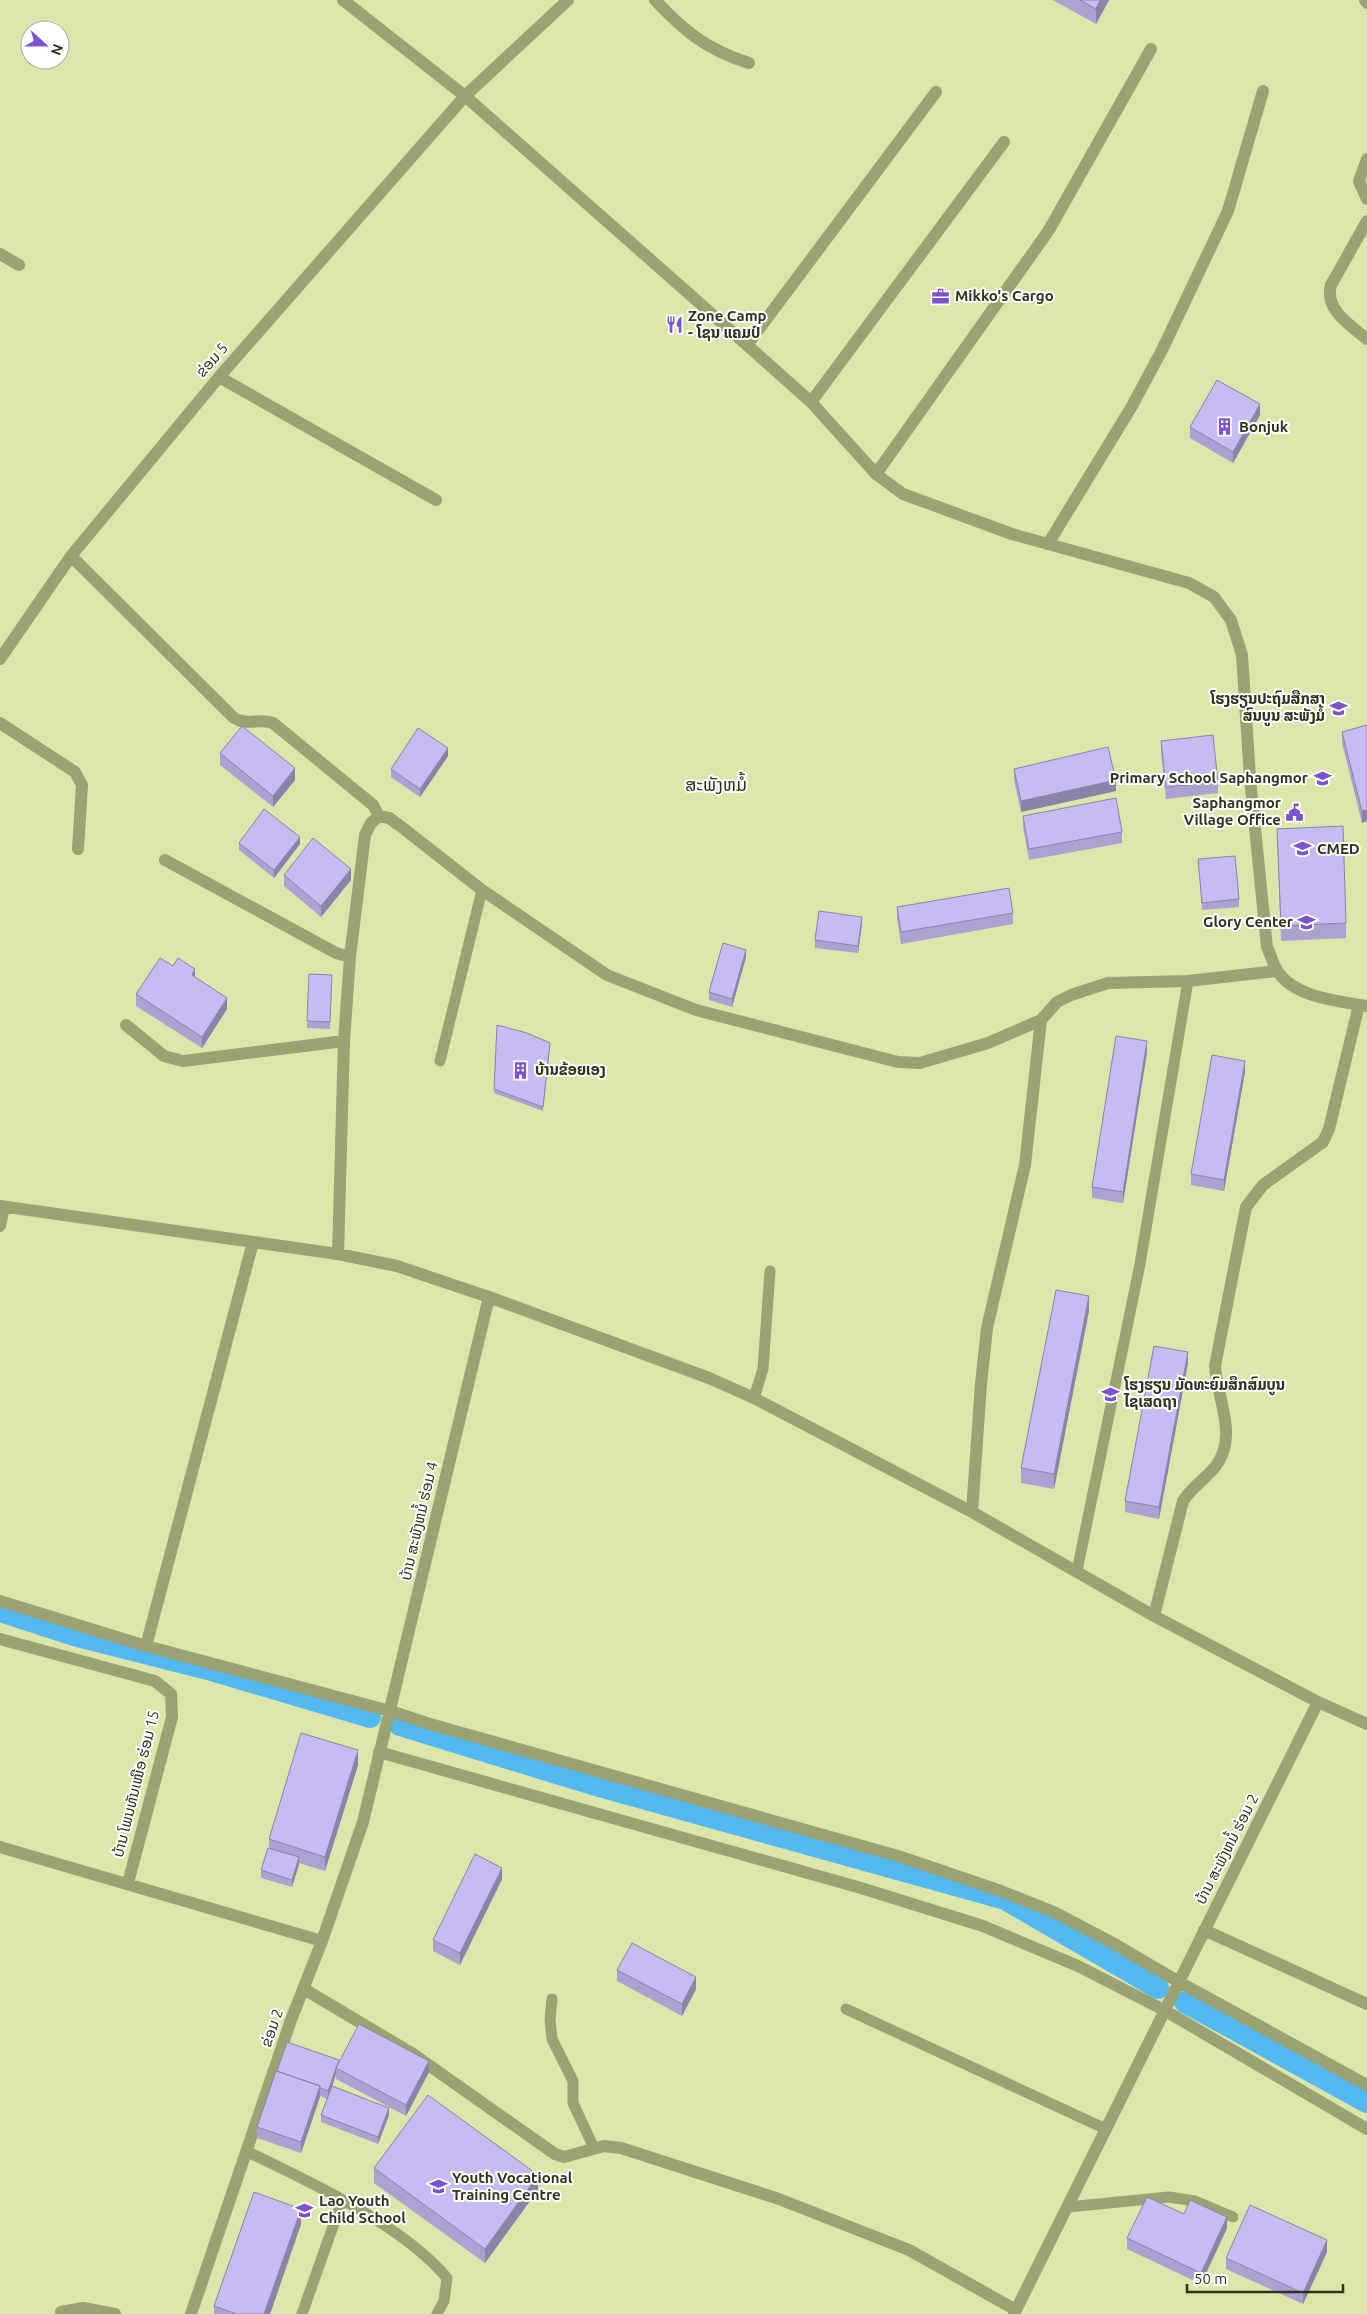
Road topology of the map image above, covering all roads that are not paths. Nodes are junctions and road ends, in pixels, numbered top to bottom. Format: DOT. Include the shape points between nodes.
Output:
graph roads {
  1 [pos="343,0"];
  2 [pos="568,0"];
  3 [pos="655,0"];
  4 [pos="1365,0"];
  5 [pos="1367,3"];
  6 [pos="1151,50"];
  7 [pos="749,63"];
  8 [pos="1263,91"];
  9 [pos="936,92"];
  10 [pos="465,96"];
  11 [pos="1004,142"];
  12 [pos="1367,159"];
  13 [pos="1367,198"];
  14 [pos="1367,221"];
  15 [pos="0,254"];
  16 [pos="19,265"];
  17 [pos="1367,338"];
  18 [pos="747,345"];
  19 [pos="219,376"];
  20 [pos="811,402"];
  21 [pos="876,474"];
  22 [pos="436,500"];
  23 [pos="1048,544"];
  24 [pos="70,556"];
  25 [pos="0,659"];
  26 [pos="0,723"];
  27 [pos="379,816"];
  28 [pos="78,849"];
  29 [pos="165,860"];
  30 [pos="482,890"];
  31 [pos="350,957"];
  32 [pos="1277,971"];
  33 [pos="1188,981"];
  34 [pos="1363,1006"];
  35 [pos="1041,1020"];
  36 [pos="126,1025"];
  37 [pos="344,1041"];
  38 [pos="440,1060"];
  39 [pos="2,1206"];
  40 [pos="0,1226"];
  41 [pos="254,1242"];
  42 [pos="338,1254"];
  43 [pos="770,1271"];
  44 [pos="490,1297"];
  45 [pos="754,1398"];
  46 [pos="972,1512"];
  47 [pos="1077,1571"];
  48 [pos="0,1601"];
  49 [pos="1154,1616"];
  50 [pos="0,1639"];
  51 [pos="146,1646"];
  52 [pos="1318,1702"];
  53 [pos="390,1711"];
  54 [pos="1367,1724"];
  55 [pos="379,1752"];
  56 [pos="0,1847"];
  57 [pos="128,1883"];
  58 [pos="1204,1930"];
  59 [pos="322,1941"];
  60 [pos="1179,1982"];
  61 [pos="304,1989"];
  62 [pos="552,1999"];
  63 [pos="1367,2004"];
  64 [pos="846,2009"];
  65 [pos="1164,2010"];
  66 [pos="1367,2084"];
  67 [pos="1106,2129"];
  68 [pos="1367,2129"];
  69 [pos="594,2148"];
  70 [pos="248,2152"];
  71 [pos="342,2201"];
  72 [pos="1068,2207"];
  73 [pos="1234,2218"];
  74 [pos="61,2312"];
  75 [pos="1015,2312"];
  76 [pos="115,2314"];
  77 [pos="191,2314"];
  78 [pos="302,2314"];
  79 [pos="438,2314"];
  1 -- 10 [label="street"];
  2 -- 10 [label="street, ຂ່ອມ 5"];
  3 -- 7 [label="street" via="702,43 721,54"];
  4 -- 5 [label="street"];
  6 -- 21 [label="street" via="1049,230"];
  8 -- 23 [label="street" via="1228,211 1132,406"];
  9 -- 18 [label="street"];
  10 -- 18 [label="street"];
  10 -- 19 [label="street, ຂ່ອມ 5"];
  11 -- 20 [label="street"];
  12 -- 13 [label="street" via="1359,181"];
  14 -- 17 [label="street" via="1328,294 1343,319"];
  15 -- 16 [label="street"];
  18 -- 20 [label="street"];
  19 -- 22 [label="street"];
  19 -- 24 [label="street, ຂ່ອມ 5"];
  20 -- 21 [label="street"];
  21 -- 23 [label="street" via="904,494"];
  23 -- 32 [label="street" via="1189,582 1214,597 1231,620 1242,655 1250,778 1267,947"];
  24 -- 25 [label="street, ຂ່ອມ 5"];
  24 -- 27 [label="street" via="234,718 241,723 256,720 274,723 373,805"];
  26 -- 28 [label="street" via="75,772 82,785"];
  27 -- 30 [label="street" via="399,825"];
  27 -- 31 [label="street" via="364,835"];
  29 -- 31 [label="street" via="336,953"];
  30 -- 35 [label="street" via="607,975 696,1010 898,1062 920,1063 988,1043"];
  30 -- 38 [label="lane"];
  31 -- 37 [label="street"];
  32 -- 33 [label="street"];
  32 -- 34 [label="street" via="1287,983 1304,992"];
  33 -- 35 [label="street" via="1108,983 1071,994 1057,1002"];
  33 -- 47 [label="lane" via="1140,1264"];
  34 -- 49 [label="street" via="1323,1142 1263,1185 1246,1208 1216,1366 1216,1382 1228,1433 1224,1452 1215,1467 1183,1501"];
  35 -- 46 [label="street" via="1025,1165 987,1328"];
  36 -- 37 [label="street" via="164,1056 183,1061"];
  37 -- 42 [label="street"];
  39 -- 40 [label="street"];
  39 -- 41 [label="street"];
  41 -- 42 [label="street"];
  41 -- 51 [label="street"];
  42 -- 44 [label="street" via="397,1266"];
  43 -- 45 [label="lane" via="763,1369"];
  44 -- 45 [label="street" via="709,1378"];
  44 -- 53 [label="street, ບ້ານ ສະພັງຫມໍ້ ຮ່ອມ 4"];
  45 -- 46 [label="street"];
  46 -- 47 [label="street"];
  47 -- 49 [label="street"];
  48 -- 51 [label="street"];
  49 -- 52 [label="street"];
  50 -- 57 [label="street, ບ້ານ ໂພນທັນເໜືອ ຮ່ອມ 15" via="155,1681 171,1694 172,1717"];
  51 -- 53 [label="street"];
  52 -- 54 [label="street"];
  52 -- 58 [label="street, ບ້ານ ສະພັງຫມໍ້ ຮ່ອມ 2"];
  53 -- 55 [label="street, ບ້ານ ສະພັງຫມໍ້ ຮ່ອມ 4"];
  53 -- 60 [label="street" via="898,1856 1001,1891 1054,1912"];
  55 -- 59 [label="street, ຂ່ອມ 2" via="363,1822"];
  55 -- 65 [label="street" via="861,1888 983,1926 1078,1966"];
  56 -- 57 [label="street"];
  57 -- 59 [label="street"];
  58 -- 60 [label="street, ບ້ານ ສະພັງຫມໍ້ ຮ່ອມ 2"];
  58 -- 63 [label="street"];
  59 -- 61 [label="street, ຂ່ອມ 2"];
  60 -- 65 [label="street, ບ້ານ ສະພັງຫມໍ້ ຮ່ອມ 2"];
  60 -- 66 [label="street"];
  61 -- 69 [label="street" via="413,2054 555,2154 564,2157"];
  61 -- 70 [label="street, ຂ່ອມ 2"];
  62 -- 69 [label="lane" via="552,2039 573,2081 573,2103"];
  64 -- 67 [label="lane"];
  65 -- 67 [label="street, ບ້ານ ສະພັງຫມໍ້ ຮ່ອມ 2"];
  65 -- 68 [label="street"];
  67 -- 72 [label="street, ບ້ານ ສະພັງຫມໍ້ ຮ່ອມ 2"];
  69 -- 75 [label="street" via="621,2148 779,2199 910,2250"];
  70 -- 71 [label="lane"];
  70 -- 77 [label="street, ຂ່ອມ 2"];
  71 -- 78 [label="lane"];
  71 -- 79 [label="lane" via="432,2259 447,2278 444,2301"];
  72 -- 73 [label="lane" via="1168,2197 1195,2201"];
  72 -- 75 [label="street, ບ້ານ ສະພັງຫມໍ້ ຮ່ອມ 2"];
  74 -- 76 [label="street" via="83,2308"];
}
